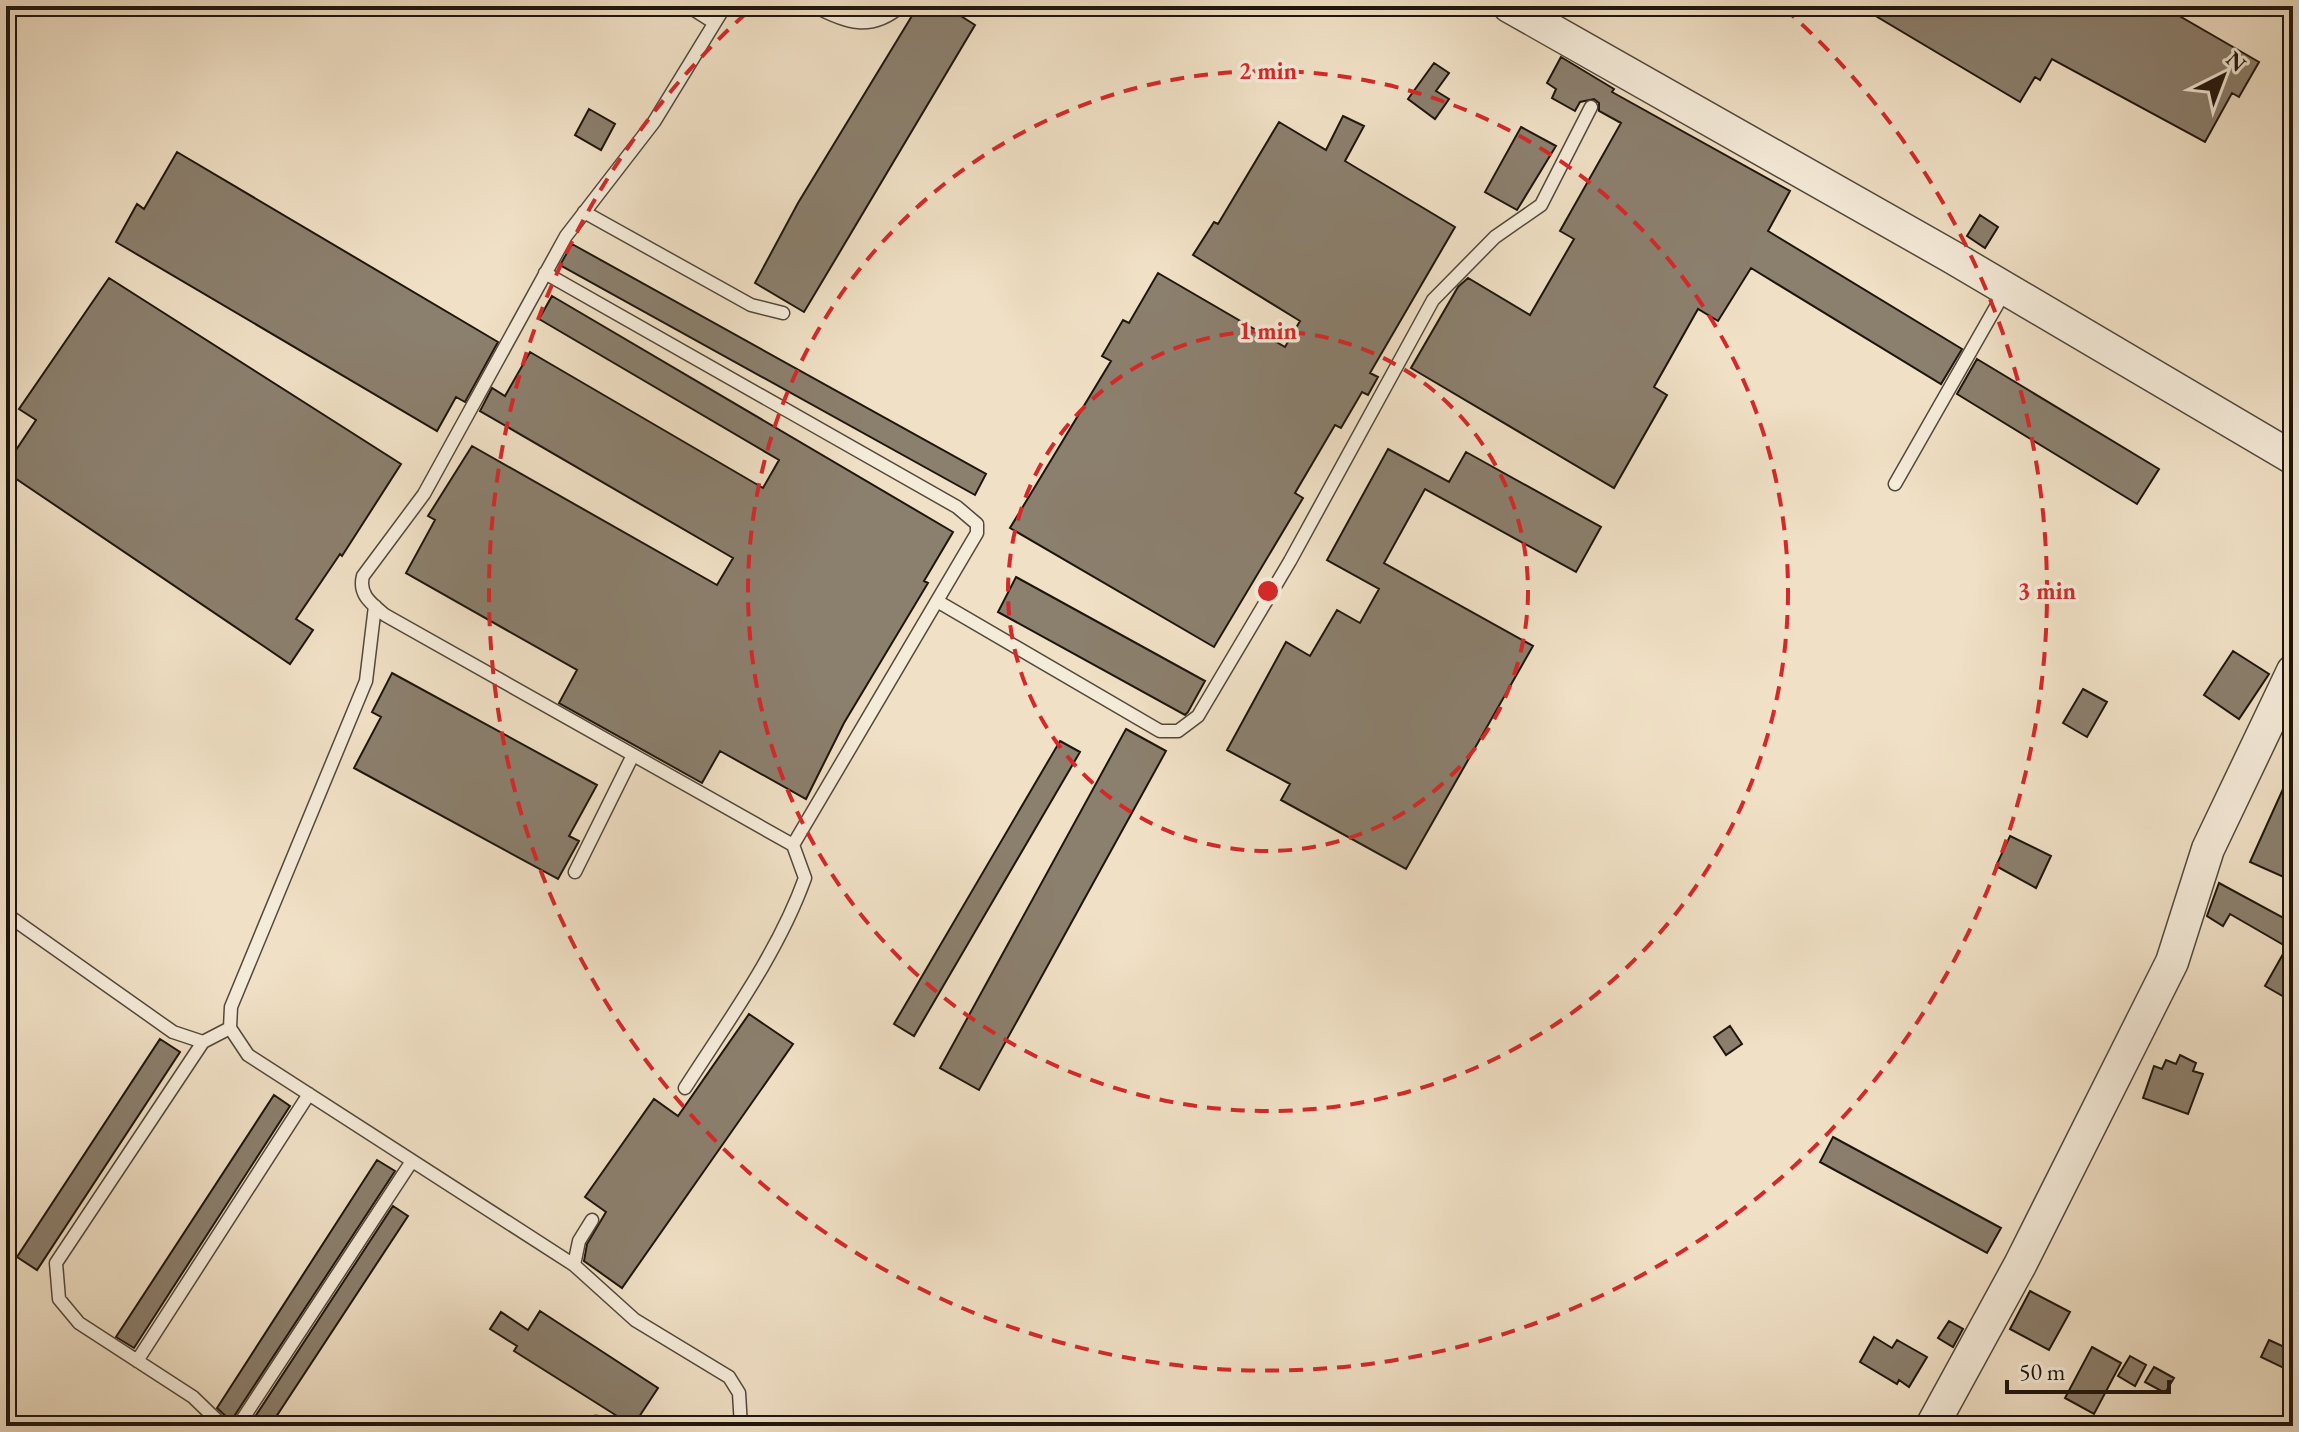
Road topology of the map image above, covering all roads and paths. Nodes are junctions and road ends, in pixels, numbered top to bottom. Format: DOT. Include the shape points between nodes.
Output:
graph roads {
  1 [pos="688,6"];
  2 [pos="725,6"];
  3 [pos="814,6"];
  4 [pos="901,6"];
  5 [pos="1509,6"];
  6 [pos="713,22"];
  7 [pos="1591,107"];
  8 [pos="584,212"];
  9 [pos="545,273"];
  10 [pos="2006,288"];
  11 [pos="783,313"];
  12 [pos="2293,458"];
  13 [pos="1895,484"];
  14 [pos="937,601"];
  15 [pos="375,606"];
  16 [pos="2293,671"];
  17 [pos="633,755"];
  18 [pos="793,845"];
  19 [pos="575,872"];
  20 [pos="6,914"];
  21 [pos="230,1028"];
  22 [pos="203,1042"];
  23 [pos="685,1088"];
  24 [pos="309,1094"];
  25 [pos="412,1161"];
  26 [pos="592,1220"];
  27 [pos="574,1265"];
  28 [pos="137,1361"];
  29 [pos="596,1422"];
  30 [pos="223,1426"];
  31 [pos="238,1426"];
  32 [pos="581,1426"];
  33 [pos="741,1426"];
  34 [pos="1932,1426"];
  1 -- 6 [label="lane"];
  2 -- 6 [label="lane"];
  3 -- 4 [label="lane" via="842,20 865,22 881,21"];
  5 -- 10 [label="street" via="1613,70"];
  6 -- 8 [label="lane" via="654,122"];
  7 -- 14 [label="lane" via="1541,205 1495,237 1433,300 1283,573 1190,725 1160,731"];
  8 -- 9 [label="lane"];
  8 -- 11 [label="lane" via="751,305"];
  9 -- 14 [label="lane" via="972,517 977,533"];
  9 -- 15 [label="lane" via="424,494 363,576 366,599"];
  10 -- 12 [label="street"];
  10 -- 13 [label="lane"];
  14 -- 18 [label="lane"];
  15 -- 17 [label="lane"];
  15 -- 21 [label="lane" via="366,681 231,1007"];
  16 -- 34 [label="street" via="2208,849 2172,962 2020,1265"];
  17 -- 18 [label="lane"];
  17 -- 19 [label="lane"];
  18 -- 23 [label="lane" via="805,878 797,901"];
  20 -- 22 [label="lane" via="173,1032"];
  21 -- 22 [label="lane"];
  21 -- 24 [label="lane" via="248,1055"];
  22 -- 28 [label="lane" via="56,1263 59,1299 79,1323"];
  24 -- 25 [label="lane"];
  24 -- 28 [label="lane"];
  25 -- 27 [label="lane"];
  25 -- 31 [label="lane"];
  26 -- 27 [label="lane" via="579,1241"];
  27 -- 33 [label="lane" via="635,1320 729,1377 739,1393"];
  28 -- 30 [label="lane" via="193,1397"];
  29 -- 32 [label="lane"];
}
